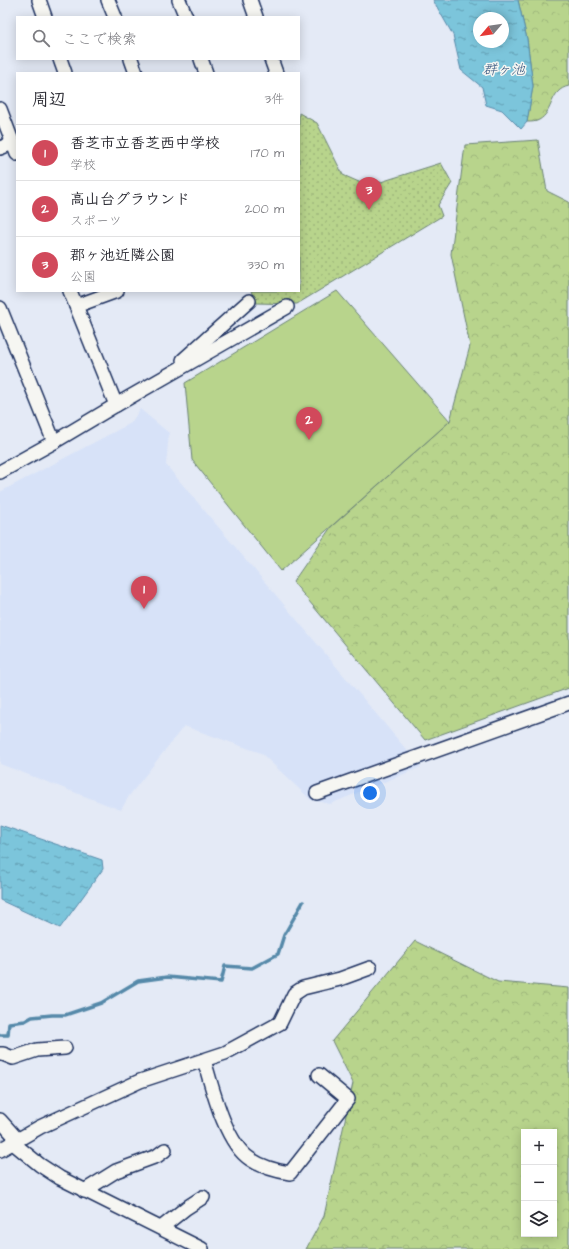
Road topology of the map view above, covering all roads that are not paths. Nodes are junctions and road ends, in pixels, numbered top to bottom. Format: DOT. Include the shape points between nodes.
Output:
graph roads {
  1 [pos="39,0"];
  2 [pos="108,0"];
  3 [pos="179,0"];
  4 [pos="250,0"];
  5 [pos="45,16"];
  6 [pos="115,16"];
  7 [pos="186,16"];
  8 [pos="256,16"];
  9 [pos="60,60"];
  10 [pos="131,60"];
  11 [pos="201,60"];
  12 [pos="271,60"];
  13 [pos="65,72"];
  14 [pos="136,72"];
  15 [pos="206,72"];
  16 [pos="276,72"];
  17 [pos="0,109"];
  18 [pos="0,148"];
  19 [pos="15,149"];
  20 [pos="70,292"];
  21 [pos="114,292"];
  22 [pos="249,301"];
  23 [pos="76,306"];
  24 [pos="287,307"];
  25 [pos="0,308"];
  26 [pos="162,378"];
  27 [pos="116,405"];
  28 [pos="54,442"];
  29 [pos="0,472"];
  30 [pos="569,704"];
  31 [pos="317,793"];
  32 [pos="370,968"];
  33 [pos="66,1048"];
  34 [pos="0,1054"];
  35 [pos="204,1060"];
  36 [pos="319,1075"];
  37 [pos="0,1120"];
  38 [pos="16,1141"];
  39 [pos="0,1150"];
  40 [pos="165,1150"];
  41 [pos="84,1191"];
  42 [pos="203,1197"];
  43 [pos="161,1228"];
  44 [pos="202,1249"];
  1 -- 5 [label="street"];
  2 -- 6 [label="street"];
  3 -- 7 [label="street"];
  4 -- 8 [label="street"];
  9 -- 13 [label="street"];
  10 -- 14 [label="street"];
  11 -- 15 [label="street"];
  12 -- 16 [label="street"];
  17 -- 19 [label="street"];
  18 -- 19 [label="street"];
  20 -- 23 [label="street"];
  21 -- 23 [label="street"];
  22 -- 26 [label="street"];
  23 -- 27 [label="street"];
  24 -- 26 [label="street"];
  25 -- 28 [label="street"];
  26 -- 27 [label="street"];
  27 -- 28 [label="street"];
  28 -- 29 [label="street"];
  30 -- 31 [label="street"];
  32 -- 35 [label="street" via="303,988 294,994 280,1023 225,1053"];
  33 -- 34 [label="street" via="37,1050 13,1058"];
  35 -- 36 [label="street" via="227,1130 238,1148 261,1165 290,1173 348,1099"];
  35 -- 38 [label="street" via="140,1081 40,1127"];
  37 -- 38 [label="street"];
  38 -- 39 [label="street"];
  38 -- 41 [label="street" via="40,1165"];
  40 -- 41 [label="street" via="157,1156 116,1171"];
  41 -- 43 [label="street"];
  42 -- 43 [label="street"];
  43 -- 44 [label="street"];
}
